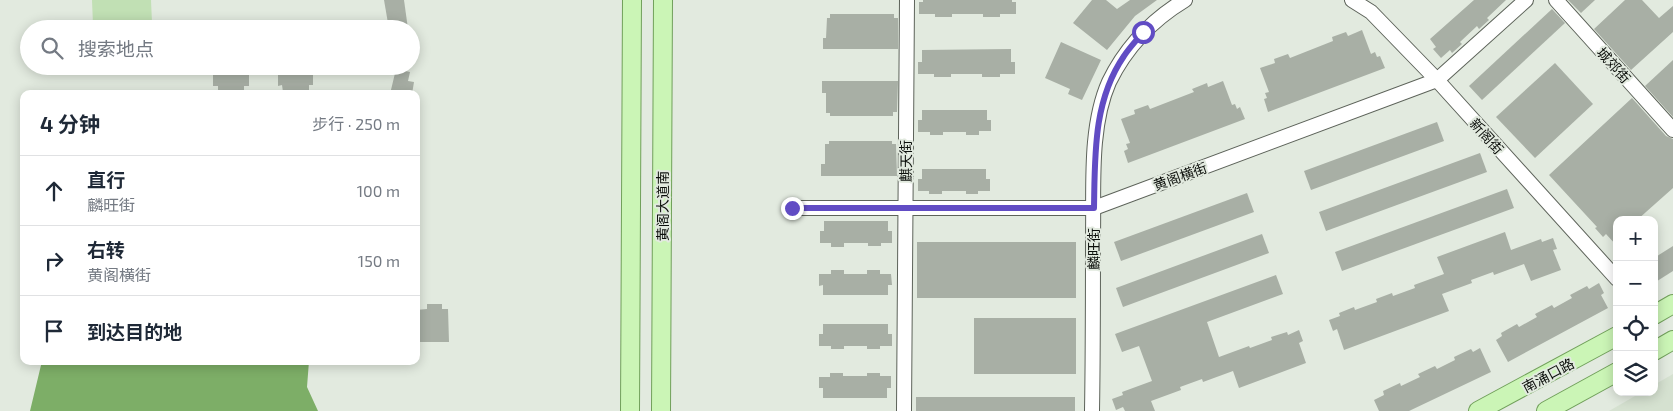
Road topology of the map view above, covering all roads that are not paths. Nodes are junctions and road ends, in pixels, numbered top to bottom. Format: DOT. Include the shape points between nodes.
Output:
graph roads {
  1 [pos="632,0"];
  2 [pos="663,0"];
  3 [pos="907,0"];
  4 [pos="1185,0"];
  5 [pos="1352,0"];
  6 [pos="1526,0"];
  7 [pos="1556,0"];
  8 [pos="1437,80"];
  9 [pos="1673,130"];
  10 [pos="792,208"];
  11 [pos="905,208"];
  12 [pos="1094,208"];
  13 [pos="1613,275"];
  14 [pos="1673,304"];
  15 [pos="1658,313"];
  16 [pos="1613,338"];
  17 [pos="1673,340"];
  18 [pos="1658,349"];
  19 [pos="1613,374"];
  20 [pos="630,411"];
  21 [pos="661,411"];
  22 [pos="904,411"];
  23 [pos="1092,411"];
  24 [pos="1478,411"];
  25 [pos="1546,411"];
  1 -- 20 [label="main road"];
  2 -- 21 [label="main road, 黄阁大道南"];
  3 -- 11 [label="street, 麒天街"];
  4 -- 12 [label="street, 麟旺街" via="1166,11 1143,32 1123,56 1109,84 1099,114 1095,145"];
  5 -- 8 [label="street, 新阁街" via="1371,12"];
  6 -- 8 [label="street, 黄阁横街"];
  7 -- 9 [label="street, 城郊街"];
  8 -- 12 [label="street, 黄阁横街"];
  8 -- 13 [label="street, 新阁街"];
  10 -- 11 [label="street, 黄阁横街"];
  11 -- 12 [label="street, 黄阁横街"];
  11 -- 22 [label="street, 麒天街"];
  12 -- 23 [label="street, 麟旺街"];
  14 -- 15 [label="main road"];
  16 -- 24 [label="main road, 南涌口路"];
  17 -- 18 [label="main road"];
  19 -- 25 [label="main road"];
}
